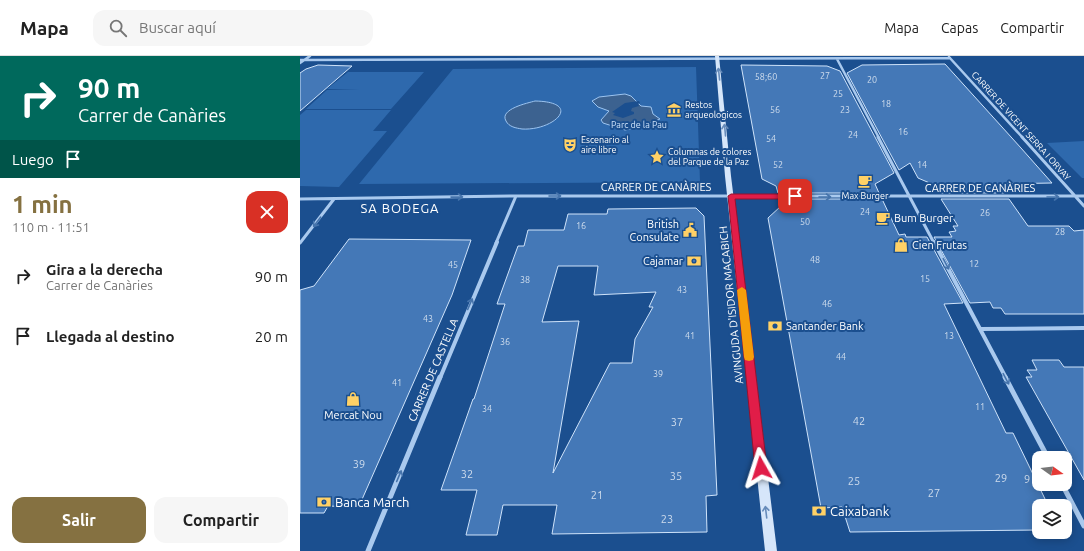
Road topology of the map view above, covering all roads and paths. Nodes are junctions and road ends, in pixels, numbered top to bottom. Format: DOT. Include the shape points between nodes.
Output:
graph roads {
  1 [pos="310,56"];
  2 [pos="451,56"];
  3 [pos="571,56"];
  4 [pos="949,57"];
  5 [pos="717,58"];
  6 [pos="837,59"];
  7 [pos="300,60"];
  8 [pos="304,60"];
  9 [pos="448,60"];
  10 [pos="570,60"];
  11 [pos="300,64"];
  12 [pos="516,196"];
  13 [pos="731,196"];
  14 [pos="1084,196"];
  15 [pos="910,197"];
  16 [pos="1076,197"];
  17 [pos="300,199"];
  18 [pos="334,199"];
  19 [pos="1084,206"];
  20 [pos="300,243"];
  21 [pos="1084,328"];
  22 [pos="980,329"];
  23 [pos="1044,451"];
  24 [pos="1066,491"];
  25 [pos="1084,526"];
  26 [pos="368,551"];
  27 [pos="771,551"];
  1 -- 8 [label="street"];
  2 -- 9 [label="street"];
  3 -- 10 [label="street"];
  4 -- 6 [label="street"];
  4 -- 16 [label="street, CARRER DE VICENT SERRA I ORVAY"];
  5 -- 6 [label="street"];
  5 -- 10 [label="street"];
  13 -- 5 [label="street, AVINGUDA D'ISIDOR MACABICH, one-way"];
  6 -- 15 [label="street"];
  7 -- 8 [label="street"];
  8 -- 9 [label="street"];
  8 -- 11 [label="street"];
  9 -- 10 [label="street"];
  12 -- 13 [label="street, CARRER DE CANÀRIES, one-way"];
  18 -- 12 [label="street, CARRER DE CANÀRIES, one-way"];
  26 -- 12 [label="street, CARRER DE CASTELLA, one-way"];
  13 -- 15 [label="street, CARRER DE CANÀRIES, one-way"];
  27 -- 13 [label="street, AVINGUDA D'ISIDOR MACABICH, one-way"];
  14 -- 16 [label="street, CARRER DE CANÀRIES"];
  15 -- 16 [label="street, CARRER DE CANÀRIES, one-way"];
  15 -- 22 [label="street, one-way"];
  16 -- 19 [label="street, CARRER DE VICENT SERRA I ORVAY"];
  17 -- 18 [label="street, CARRER DE CANÀRIES"];
  18 -- 20 [label="street, one-way"];
  21 -- 22 [label="street"];
  22 -- 23 [label="street, one-way"];
  24 -- 25 [label="street"];
}
